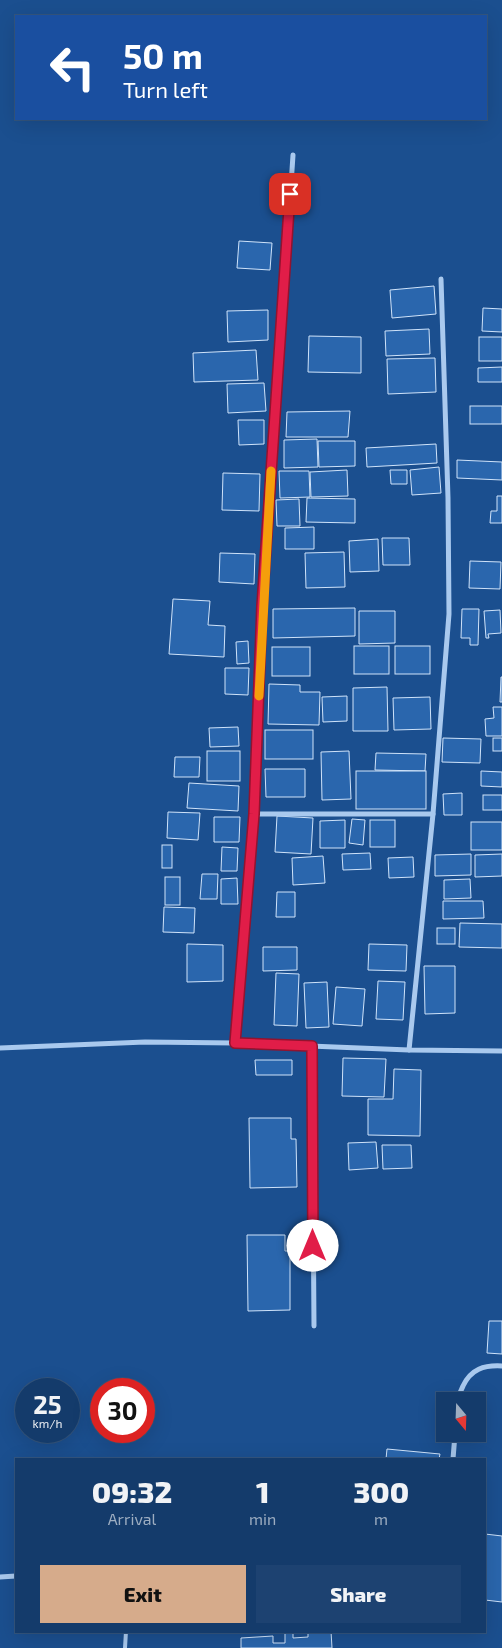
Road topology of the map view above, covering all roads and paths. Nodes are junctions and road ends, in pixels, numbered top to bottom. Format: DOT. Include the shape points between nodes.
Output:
graph roads {
  1 [pos="293,155"];
  2 [pos="441,279"];
  3 [pos="254,814"];
  4 [pos="433,814"];
  5 [pos="235,1043"];
  6 [pos="312,1046"];
  7 [pos="0,1048"];
  8 [pos="409,1050"];
  9 [pos="502,1051"];
  10 [pos="314,1326"];
  11 [pos="502,1366"];
  12 [pos="460,1392"];
  13 [pos="454,1442"];
  14 [pos="453,1458"];
  15 [pos="15,1576"];
  16 [pos="0,1577"];
  17 [pos="126,1633"];
  18 [pos="124,1648"];
  1 -- 3 [label="street" via="262,606"];
  2 -- 4 [label="street" via="449,614"];
  3 -- 4 [label="street"];
  3 -- 5 [label="street"];
  4 -- 8 [label="street"];
  5 -- 6 [label="street"];
  5 -- 7 [label="street" via="146,1042"];
  6 -- 8 [label="street"];
  6 -- 10 [label="street"];
  8 -- 9 [label="street"];
  11 -- 12 [label="street" via="489,1365 477,1369"];
  13 -- 14 [label="street"];
  15 -- 16 [label="street"];
  17 -- 18 [label="lane"];
}
